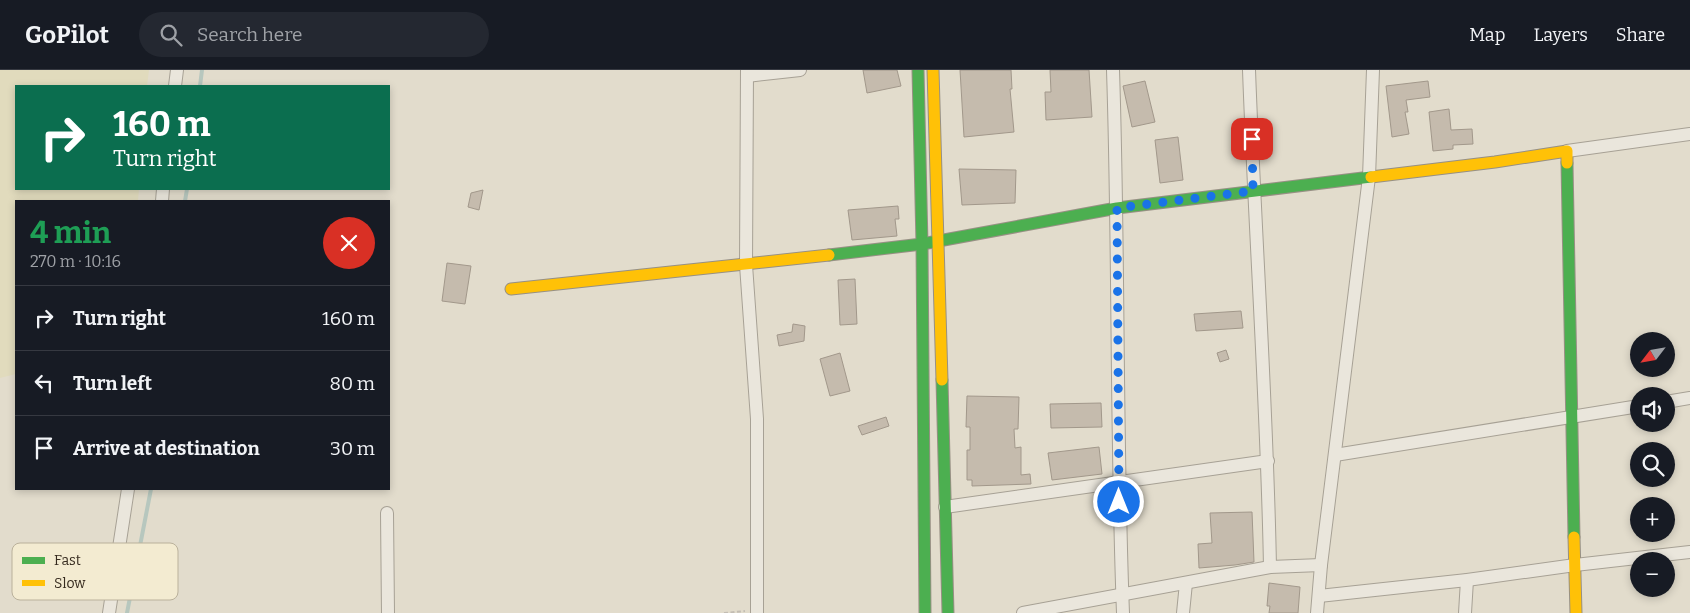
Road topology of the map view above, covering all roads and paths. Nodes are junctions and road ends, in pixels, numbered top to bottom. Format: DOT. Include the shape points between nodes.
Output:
graph roads {
  1 [pos="177,70"];
  2 [pos="800,70"];
  3 [pos="918,70"];
  4 [pos="933,70"];
  5 [pos="1113,70"];
  6 [pos="1249,70"];
  7 [pos="1373,70"];
  8 [pos="747,73"];
  9 [pos="175,85"];
  10 [pos="1690,134"];
  11 [pos="1567,151"];
  12 [pos="1369,177"];
  13 [pos="1253,191"];
  14 [pos="1117,208"];
  15 [pos="937,241"];
  16 [pos="922,244"];
  17 [pos="746,265"];
  18 [pos="511,289"];
  19 [pos="1690,398"];
  20 [pos="1675,400"];
  21 [pos="1630,407"];
  22 [pos="1570,417"];
  23 [pos="1335,455"];
  24 [pos="1268,461"];
  25 [pos="1119,482"];
  26 [pos="128,490"];
  27 [pos="945,507"];
  28 [pos="387,513"];
  29 [pos="120,543"];
  30 [pos="1690,552"];
  31 [pos="1575,565"];
  32 [pos="1321,566"];
  33 [pos="1270,568"];
  34 [pos="1467,580"];
  35 [pos="1186,583"];
  36 [pos="1122,595"];
  37 [pos="1319,596"];
  38 [pos="111,600"];
  39 [pos="757,611"];
  40 [pos="109,613"];
  41 [pos="388,613"];
  42 [pos="724,613"];
  43 [pos="925,613"];
  44 [pos="948,613"];
  45 [pos="1023,613"];
  46 [pos="1123,613"];
  47 [pos="1184,613"];
  48 [pos="1317,613"];
  49 [pos="1465,613"];
  50 [pos="1576,613"];
  1 -- 9 [label="street"];
  2 -- 8 [label="street"];
  3 -- 16 [label="street"];
  4 -- 15 [label="street"];
  5 -- 14 [label="street"];
  6 -- 13 [label="street"];
  7 -- 12 [label="street"];
  8 -- 17 [label="street"];
  10 -- 11 [label="street"];
  11 -- 12 [label="street"];
  11 -- 22 [label="street"];
  12 -- 13 [label="street"];
  12 -- 23 [label="street"];
  13 -- 14 [label="street"];
  13 -- 24 [label="street"];
  14 -- 15 [label="street"];
  14 -- 25 [label="street"];
  15 -- 16 [label="street"];
  15 -- 27 [label="street"];
  16 -- 17 [label="street"];
  16 -- 43 [label="street"];
  17 -- 18 [label="street"];
  17 -- 39 [label="street" via="756,419"];
  19 -- 20 [label="street"];
  21 -- 22 [label="street"];
  22 -- 23 [label="street"];
  22 -- 31 [label="street"];
  23 -- 32 [label="street"];
  24 -- 25 [label="street"];
  24 -- 33 [label="street"];
  25 -- 27 [label="street"];
  25 -- 36 [label="street"];
  26 -- 29 [label="street"];
  27 -- 44 [label="street"];
  28 -- 41 [label="street"];
  30 -- 31 [label="street"];
  31 -- 34 [label="street"];
  31 -- 50 [label="street"];
  32 -- 33 [label="street"];
  32 -- 37 [label="street"];
  33 -- 35 [label="street"];
  34 -- 37 [label="street"];
  34 -- 49 [label="street"];
  35 -- 36 [label="street"];
  35 -- 47 [label="street"];
  36 -- 45 [label="street"];
  36 -- 46 [label="street"];
  37 -- 48 [label="street"];
  38 -- 40 [label="street"];
  39 -- 42 [label="path"];
}
